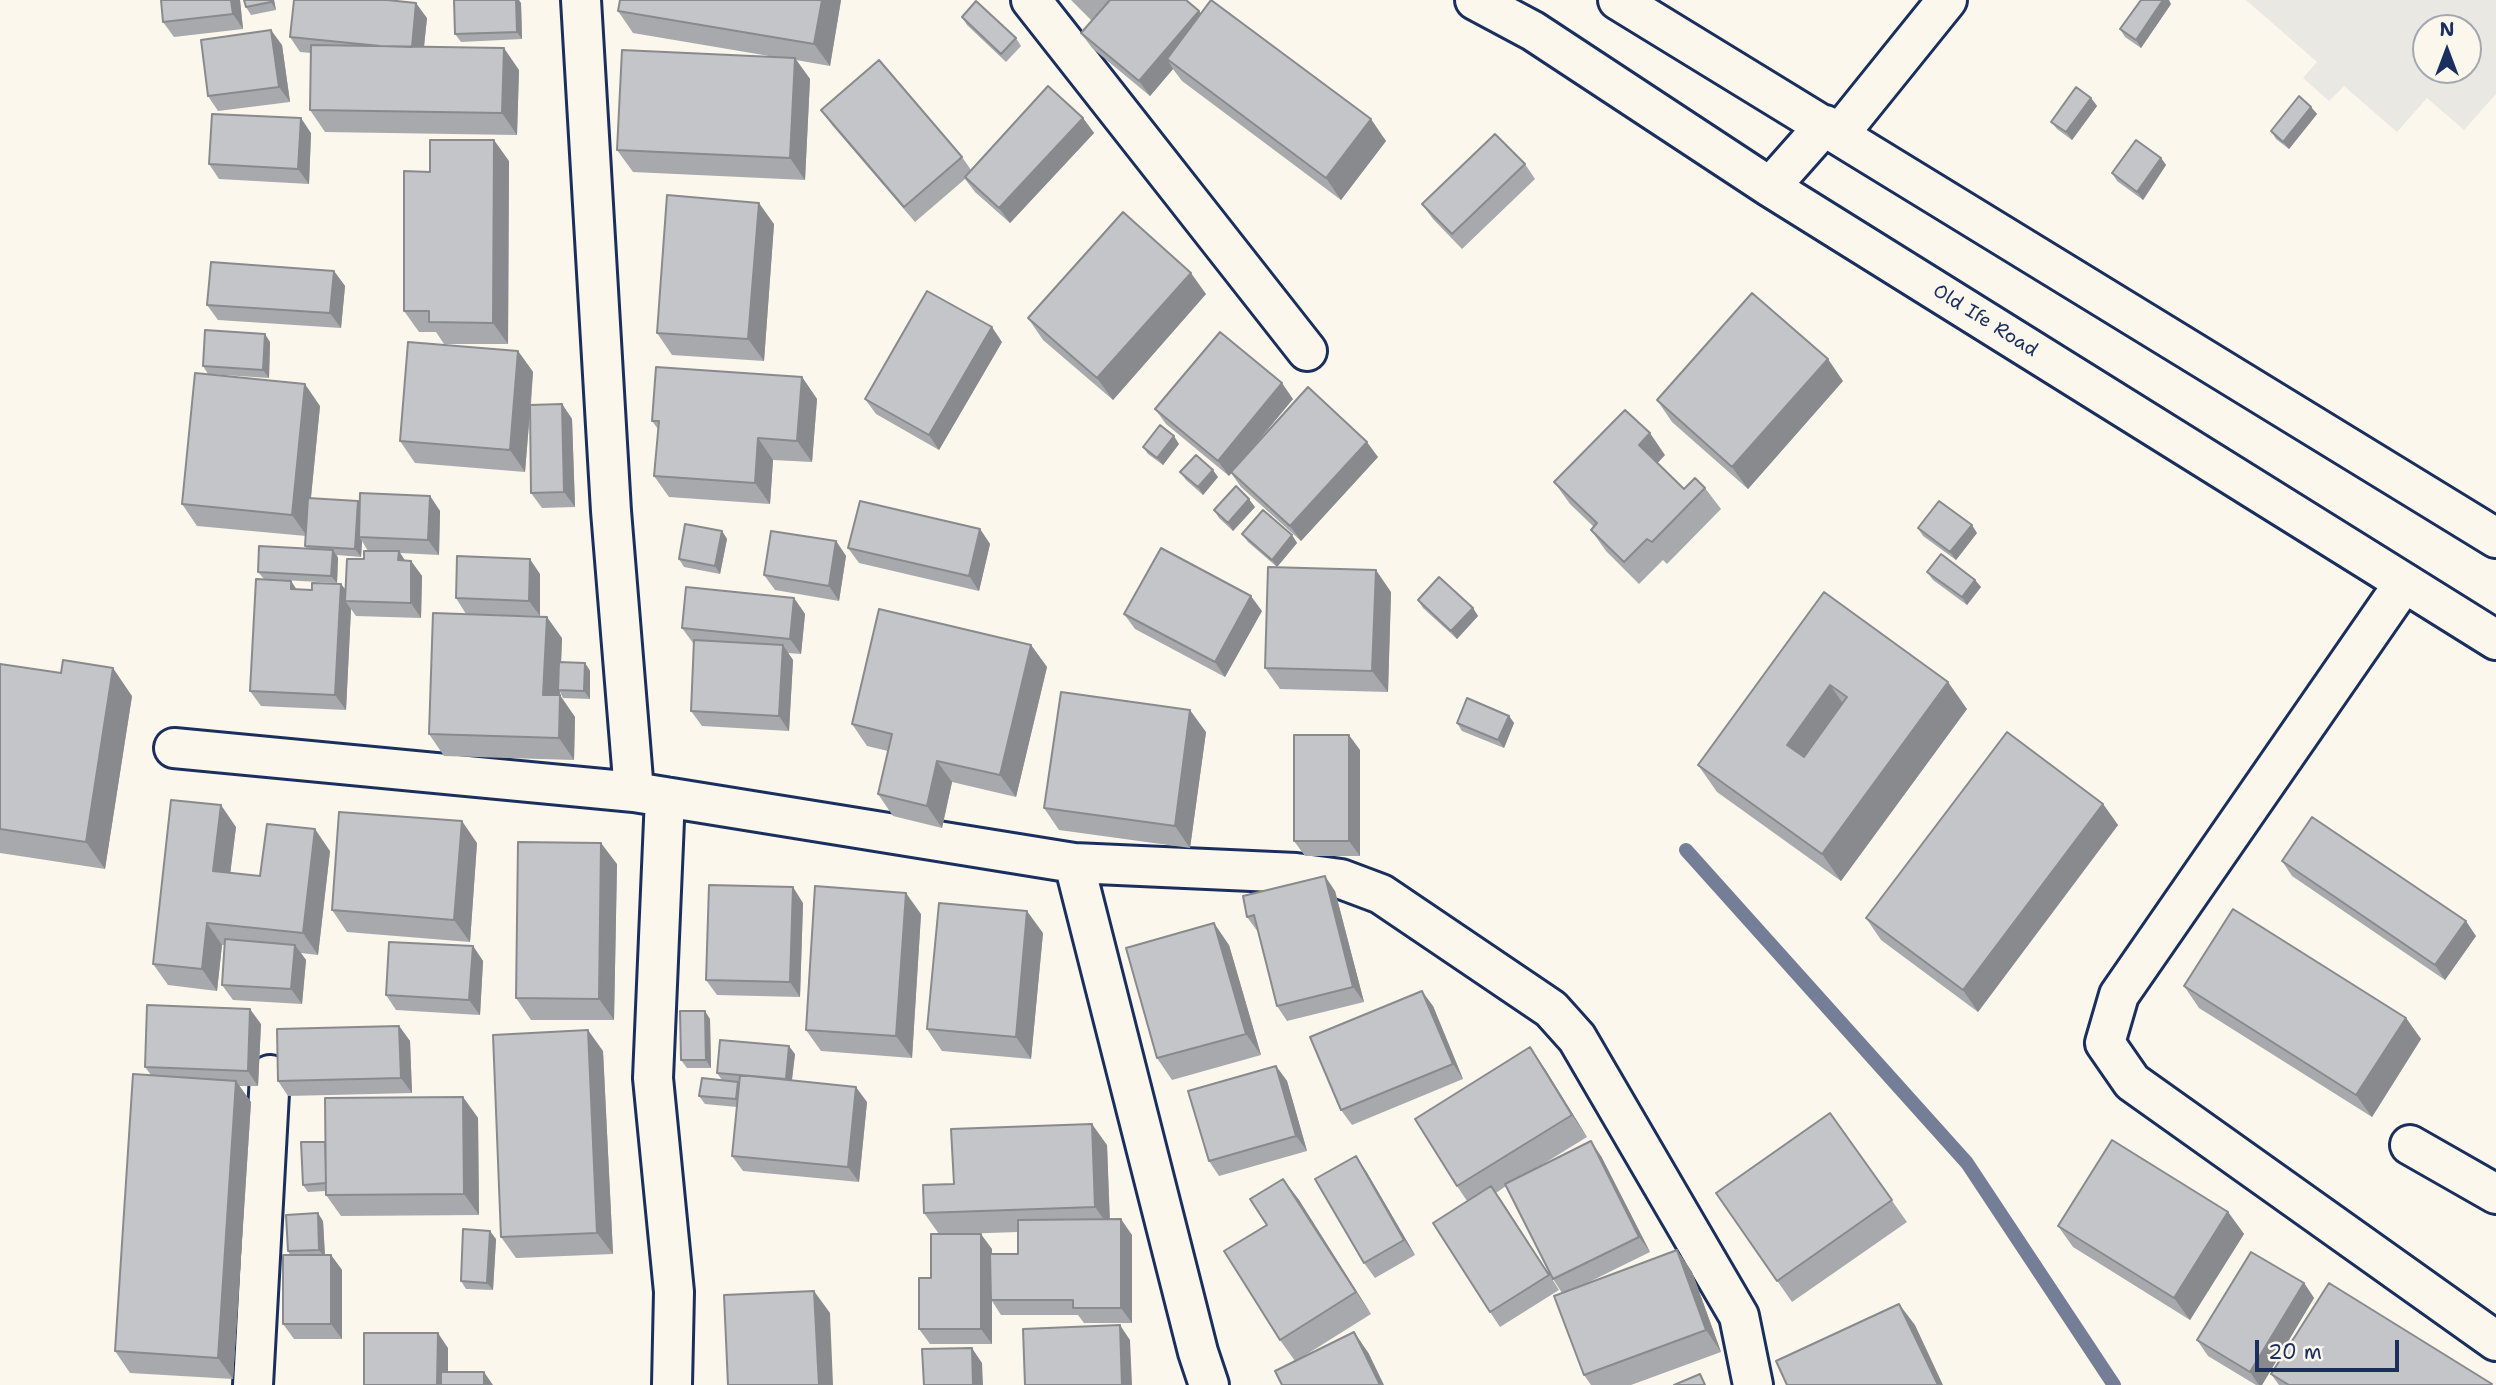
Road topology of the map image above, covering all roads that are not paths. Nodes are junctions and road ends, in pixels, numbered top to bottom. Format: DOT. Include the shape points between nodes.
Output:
graph roads {
  1 [pos="581,0"];
  2 [pos="1031,0"];
  3 [pos="1475,0"];
  4 [pos="1618,0"];
  5 [pos="1947,0"];
  6 [pos="1832,130"];
  7 [pos="1770,187"];
  8 [pos="1307,351"];
  9 [pos="2496,538"];
  10 [pos="2404,583"];
  11 [pos="2496,640"];
  12 [pos="174,748"];
  13 [pos="650,794"];
  14 [pos="1074,863"];
  15 [pos="270,1075"];
  16 [pos="2410,1145"];
  17 [pos="2496,1194"];
  18 [pos="2496,1341"];
  19 [pos="253,1385"];
  20 [pos="672,1385"];
  21 [pos="1209,1385"];
  22 [pos="1753,1385"];
  1 -- 13 [label="street" via="611,511"];
  2 -- 8 [label="street"];
  3 -- 7 [label="street, Old Ife Road" via="1533,31"];
  4 -- 6 [label="street"];
  5 -- 6 [label="street"];
  6 -- 7 [label="street"];
  6 -- 9 [label="street"];
  7 -- 10 [label="street, Old Ife Road"];
  10 -- 11 [label="street, Old Ife Road"];
  10 -- 18 [label="street" via="2119,995 2105,1043 2132,1082"];
  12 -- 13 [label="street"];
  13 -- 14 [label="street"];
  13 -- 20 [label="street" via="653,1079 674,1292"];
  14 -- 21 [label="street"];
  14 -- 22 [label="street" via="1341,879 1381,894 1550,1009 1577,1038 1739,1316"];
  15 -- 19 [label="street"];
  16 -- 17 [label="street"];
}
